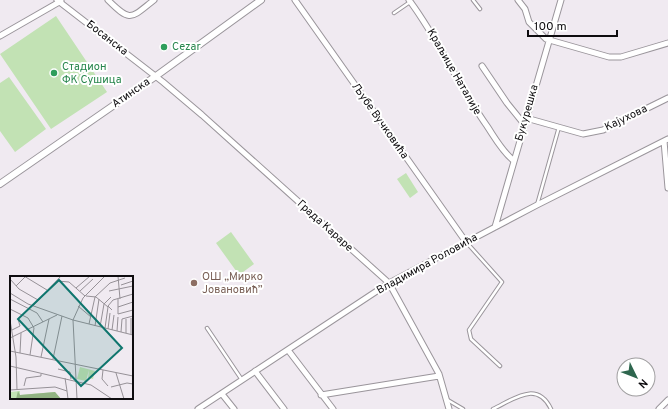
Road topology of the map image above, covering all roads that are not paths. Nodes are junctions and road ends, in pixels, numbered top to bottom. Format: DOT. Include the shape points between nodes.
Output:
graph roads {
  1 [pos="108,0"];
  2 [pos="154,0"];
  3 [pos="261,0"];
  4 [pos="295,0"];
  5 [pos="473,0"];
  6 [pos="518,0"];
  7 [pos="561,0"];
  8 [pos="60,1"];
  9 [pos="410,1"];
  10 [pos="480,10"];
  11 [pos="394,13"];
  12 [pos="0,36"];
  13 [pos="549,40"];
  14 [pos="668,43"];
  15 [pos="482,66"];
  16 [pos="156,76"];
  17 [pos="668,98"];
  18 [pos="526,118"];
  19 [pos="524,124"];
  20 [pos="559,126"];
  21 [pos="666,140"];
  22 [pos="513,160"];
  23 [pos="0,184"];
  24 [pos="668,188"];
  25 [pos="537,205"];
  26 [pos="495,227"];
  27 [pos="466,242"];
  28 [pos="389,283"];
  29 [pos="207,328"];
  30 [pos="288,350"];
  31 [pos="500,366"];
  32 [pos="256,371"];
  33 [pos="439,376"];
  34 [pos="242,380"];
  35 [pos="222,394"];
  36 [pos="321,395"];
  37 [pos="446,399"];
  38 [pos="668,400"];
  39 [pos="198,409"];
  40 [pos="234,409"];
  41 [pos="284,409"];
  42 [pos="333,409"];
  43 [pos="449,409"];
  44 [pos="463,409"];
  45 [pos="493,409"];
  46 [pos="551,409"];
  47 [pos="659,409"];
  1 -- 2 [label="street" via="121,13 128,16"];
  3 -- 16 [label="street, Атинска"];
  4 -- 27 [label="street, Љубе Вучковића"];
  5 -- 10 [label="lane"];
  6 -- 13 [label="street" via="533,28 542,38"];
  7 -- 13 [label="street, Букурешка"];
  8 -- 12 [label="street"];
  8 -- 16 [label="street, Босанска"];
  9 -- 11 [label="lane, Краљице Наталије"];
  9 -- 22 [label="street, Краљице Наталије" via="436,38 464,93"];
  13 -- 14 [label="street" via="610,57 621,57"];
  13 -- 18 [label="street, Букурешка"];
  15 -- 19 [label="street"];
  16 -- 23 [label="street, Атинска"];
  16 -- 28 [label="street, Града Караре" via="202,114"];
  17 -- 20 [label="street, Кајухова" via="604,130 583,134"];
  18 -- 19 [label="street, Букурешка"];
  18 -- 20 [label="street, Кајухова"];
  19 -- 22 [label="street, Букурешка"];
  20 -- 25 [label="lane"];
  21 -- 24 [label="street"];
  21 -- 25 [label="street, Владимира Роловића"];
  22 -- 26 [label="street, Букурешка"];
  25 -- 26 [label="street, Владимира Роловића"];
  26 -- 27 [label="street, Владимира Роловића"];
  27 -- 28 [label="street, Владимира Роловића"];
  27 -- 31 [label="lane" via="502,282 470,330 471,338"];
  28 -- 30 [label="street, Владимира Роловића"];
  28 -- 33 [label="street, Града Караре"];
  29 -- 34 [label="lane"];
  30 -- 32 [label="street, Владимира Роловића"];
  30 -- 36 [label="street"];
  32 -- 34 [label="street, Владимира Роловића"];
  32 -- 41 [label="street"];
  33 -- 36 [label="street"];
  33 -- 37 [label="street, Града Караре"];
  34 -- 35 [label="street, Владимира Роловића"];
  35 -- 39 [label="street, Владимира Роловића"];
  35 -- 40 [label="street"];
  36 -- 42 [label="street"];
  37 -- 43 [label="street, Града Караре"];
  37 -- 44 [label="lane"];
  38 -- 47 [label="street"];
  45 -- 46 [label="lane" via="524,395 536,393 544,398"];
}
